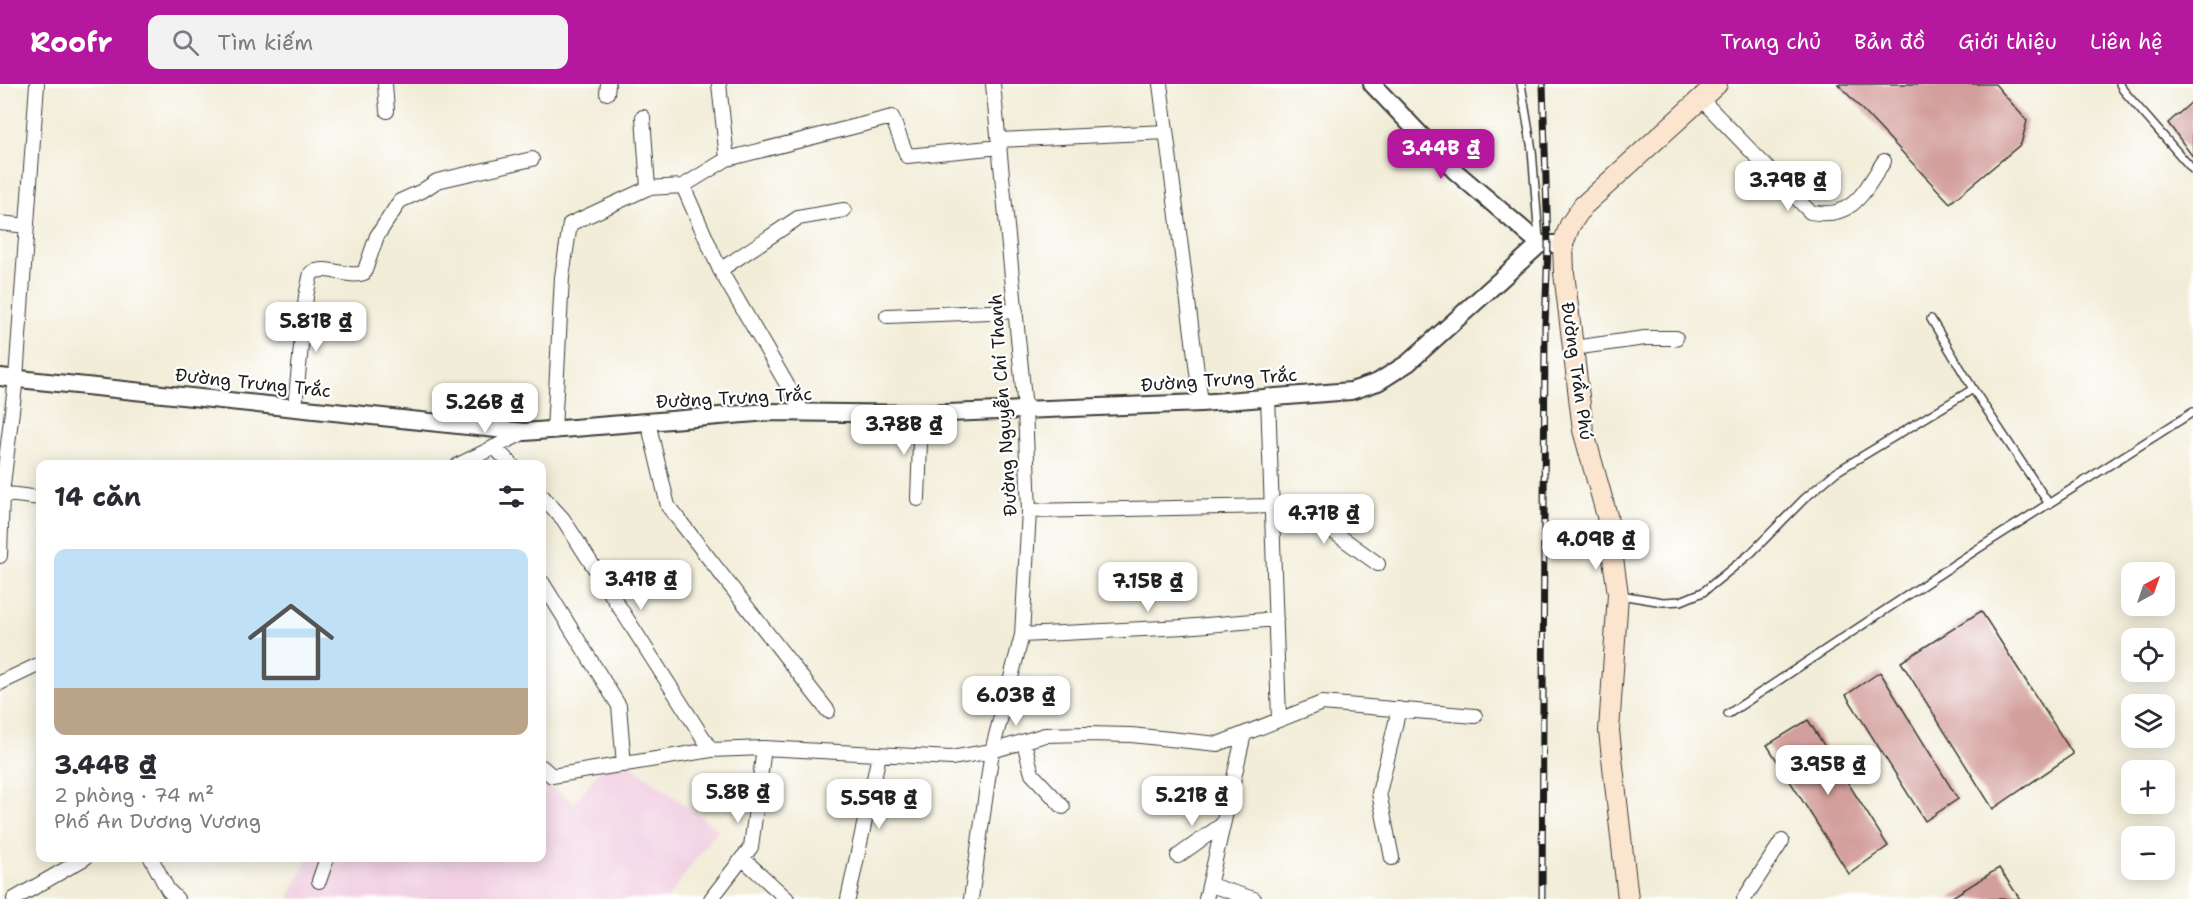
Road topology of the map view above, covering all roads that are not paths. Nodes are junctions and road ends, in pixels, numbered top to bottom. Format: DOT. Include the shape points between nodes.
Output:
graph roads {
  1 [pos="36,84"];
  2 [pos="386,84"];
  3 [pos="719,84"];
  4 [pos="993,84"];
  5 [pos="1160,84"];
  6 [pos="1372,84"];
  7 [pos="1521,84"];
  8 [pos="1717,84"];
  9 [pos="2120,84"];
  10 [pos="1701,99"];
  11 [pos="387,111"];
  12 [pos="643,117"];
  13 [pos="1166,132"];
  14 [pos="1000,143"];
  15 [pos="532,159"];
  16 [pos="727,159"];
  17 [pos="1884,161"];
  18 [pos="2193,170"];
  19 [pos="683,186"];
  20 [pos="648,188"];
  21 [pos="844,210"];
  22 [pos="0,223"];
  23 [pos="27,226"];
  24 [pos="1540,244"];
  25 [pos="1563,244"];
  26 [pos="720,270"];
  27 [pos="1016,311"];
  28 [pos="887,316"];
  29 [pos="1931,319"];
  30 [pos="1676,338"];
  31 [pos="1573,348"];
  32 [pos="8,378"];
  33 [pos="1972,389"];
  34 [pos="1268,396"];
  35 [pos="1201,403"];
  36 [pos="295,407"];
  37 [pos="1025,409"];
  38 [pos="803,412"];
  39 [pos="2193,412"];
  40 [pos="921,414"];
  41 [pos="648,422"];
  42 [pos="525,432"];
  43 [pos="554,432"];
  44 [pos="494,447"];
  45 [pos="471,460"];
  46 [pos="507,460"];
  47 [pos="1,493"];
  48 [pos="36,497"];
  49 [pos="918,499"];
  50 [pos="546,500"];
  51 [pos="2049,504"];
  52 [pos="1029,511"];
  53 [pos="1272,513"];
  54 [pos="0,556"];
  55 [pos="1378,564"];
  56 [pos="546,588"];
  57 [pos="1618,594"];
  58 [pos="1276,619"];
  59 [pos="1022,635"];
  60 [pos="36,666"];
  61 [pos="0,683"];
  62 [pos="1399,709"];
  63 [pos="828,711"];
  64 [pos="1728,714"];
  65 [pos="1475,716"];
  66 [pos="1279,719"];
  67 [pos="1244,734"];
  68 [pos="1024,741"];
  69 [pos="764,748"];
  70 [pos="711,750"];
  71 [pos="992,751"];
  72 [pos="879,755"];
  73 [pos="624,765"];
  74 [pos="546,771"];
  75 [pos="1064,807"];
  76 [pos="1224,824"];
  77 [pos="1782,841"];
  78 [pos="1178,856"];
  79 [pos="742,858"];
  80 [pos="1392,858"];
  81 [pos="78,862"];
  82 [pos="153,862"];
  83 [pos="326,862"];
  84 [pos="319,881"];
  85 [pos="1210,885"];
  86 [pos="14,899"];
  87 [pos="177,899"];
  88 [pos="711,899"];
  89 [pos="787,899"];
  90 [pos="848,899"];
  91 [pos="971,899"];
  92 [pos="1206,899"];
  93 [pos="1254,899"];
  94 [pos="1628,899"];
  95 [pos="1744,899"];
  1 -- 23 [label="street"];
  2 -- 11 [label="street"];
  3 -- 16 [label="street"];
  4 -- 14 [label="street, Đường Nguyễn Chí Thanh"];
  5 -- 13 [label="street"];
  6 -- 24 [label="street" via="1456,172"];
  7 -- 24 [label="lane" via="1532,150"];
  8 -- 10 [label="main road"];
  9 -- 18 [label="lane"];
  10 -- 17 [label="street" via="1810,212 1828,216 1847,210"];
  10 -- 25 [label="main road" via="1583,206"];
  12 -- 20 [label="street"];
  13 -- 14 [label="street"];
  13 -- 35 [label="street"];
  14 -- 16 [label="street" via="907,156 892,117"];
  14 -- 27 [label="street, Đường Nguyễn Chí Thanh"];
  15 -- 36 [label="street" via="437,181 400,201 377,236 364,273 311,273"];
  16 -- 19 [label="street"];
  19 -- 20 [label="street"];
  19 -- 26 [label="street"];
  20 -- 43 [label="street" via="570,224 562,277"];
  21 -- 26 [label="street" via="798,218"];
  22 -- 23 [label="street"];
  23 -- 32 [label="street"];
  24 -- 25 [label="street"];
  24 -- 34 [label="street, Đường Trưng Trắc" via="1408,363 1378,382 1351,391"];
  25 -- 31 [label="main road, Đường Trần Phú"];
  26 -- 38 [label="street"];
  27 -- 28 [label="street"];
  27 -- 37 [label="street, Đường Nguyễn Chí Thanh"];
  29 -- 33 [label="lane"];
  30 -- 31 [label="street"];
  31 -- 57 [label="main road, Đường Trần Phú" via="1583,430 1607,516"];
  32 -- 36 [label="street, Đường Trưng Trắc"];
  32 -- 47 [label="street"];
  33 -- 51 [label="lane"];
  33 -- 57 [label="lane" via="1836,472 1751,554 1703,592 1681,601 1663,602"];
  34 -- 35 [label="street, Đường Trưng Trắc"];
  34 -- 53 [label="street"];
  35 -- 37 [label="street, Đường Trưng Trắc"];
  36 -- 42 [label="street, Đường Trưng Trắc"];
  37 -- 40 [label="street, Đường Trưng Trắc"];
  37 -- 52 [label="street, Đường Nguyễn Chí Thanh"];
  38 -- 40 [label="street, Đường Trưng Trắc"];
  38 -- 41 [label="street, Đường Trưng Trắc"];
  39 -- 51 [label="lane"];
  40 -- 49 [label="street"];
  41 -- 43 [label="street, Đường Trưng Trắc"];
  41 -- 63 [label="street" via="668,506"];
  42 -- 43 [label="street, Đường Trưng Trắc"];
  42 -- 44 [label="street"];
  44 -- 45 [label="street"];
  44 -- 46 [label="street"];
  47 -- 48 [label="street"];
  47 -- 54 [label="street"];
  50 -- 70 [label="street" via="563,519"];
  51 -- 64 [label="lane"];
  52 -- 53 [label="street"];
  52 -- 59 [label="street, Đường Nguyễn Chí Thanh"];
  53 -- 55 [label="street" via="1331,530"];
  53 -- 58 [label="street"];
  56 -- 73 [label="street" via="620,706"];
  57 -- 94 [label="main road, Đường Trần Phú" via="1609,731"];
  58 -- 59 [label="street"];
  58 -- 66 [label="street"];
  59 -- 71 [label="street, Đường Nguyễn Chí Thanh"];
  60 -- 61 [label="street"];
  62 -- 65 [label="street"];
  62 -- 66 [label="street" via="1322,703"];
  62 -- 80 [label="street" via="1378,793"];
  66 -- 67 [label="street"];
  67 -- 68 [label="street" via="1218,744 1120,734 1044,735"];
  67 -- 76 [label="street"];
  68 -- 71 [label="street"];
  68 -- 75 [label="street" via="1032,774"];
  69 -- 70 [label="street"];
  69 -- 72 [label="street"];
  69 -- 79 [label="street" via="751,847"];
  70 -- 73 [label="street"];
  71 -- 72 [label="street" via="951,758"];
  71 -- 91 [label="street, Đường Nguyễn Chí Thanh"];
  72 -- 90 [label="street"];
  73 -- 74 [label="street" via="552,776"];
  76 -- 78 [label="street"];
  76 -- 85 [label="street"];
  77 -- 95 [label="street"];
  79 -- 88 [label="street"];
  79 -- 89 [label="street"];
  81 -- 86 [label="street"];
  82 -- 87 [label="street"];
  83 -- 84 [label="street"];
  85 -- 92 [label="street"];
  85 -- 93 [label="street"];
}
